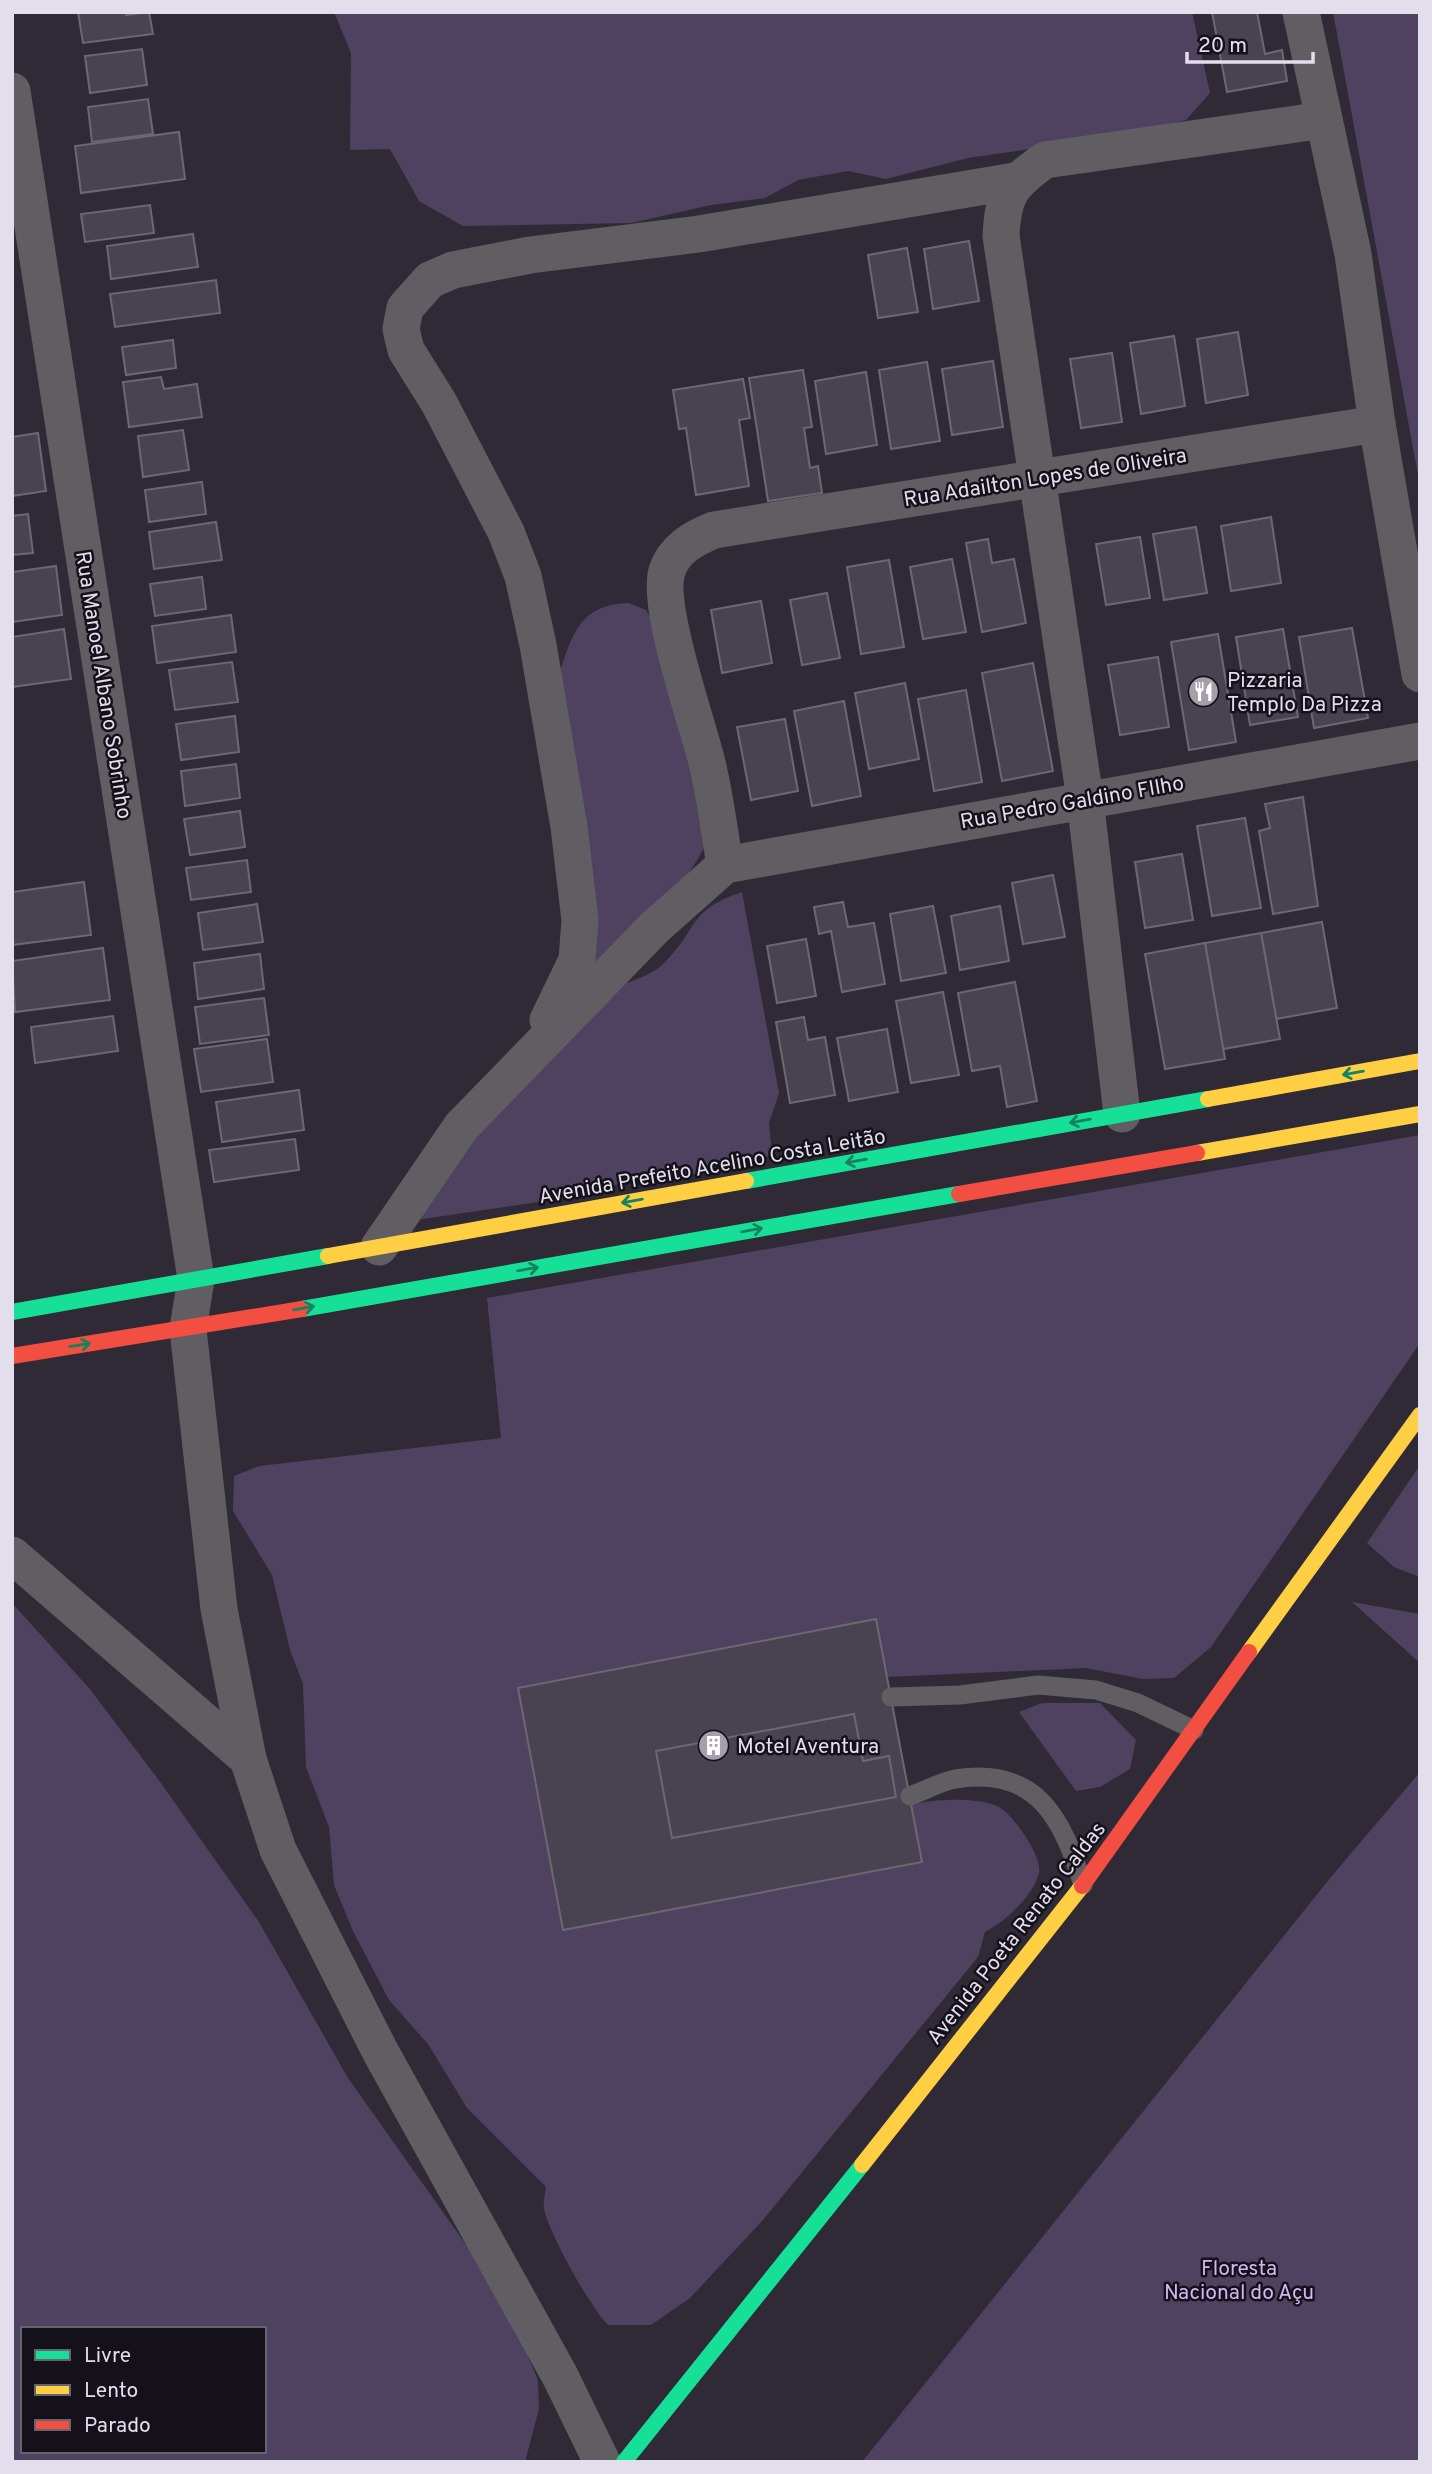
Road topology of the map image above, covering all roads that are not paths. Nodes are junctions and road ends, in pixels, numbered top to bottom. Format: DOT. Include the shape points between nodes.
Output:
graph roads {
  1 [pos="1301,12"];
  2 [pos="12,91"];
  3 [pos="1324,120"];
  4 [pos="1015,181"];
  5 [pos="1377,424"];
  6 [pos="1035,478"];
  7 [pos="1420,674"];
  8 [pos="1420,741"];
  9 [pos="1085,799"];
  10 [pos="725,865"];
  11 [pos="536,1046"];
  12 [pos="1420,1061"];
  13 [pos="1122,1114"];
  14 [pos="1420,1114"];
  15 [pos="379,1247"];
  16 [pos="196,1279"];
  17 [pos="12,1312"];
  18 [pos="188,1329"];
  19 [pos="12,1356"];
  20 [pos="1420,1415"];
  21 [pos="12,1555"];
  22 [pos="891,1697"];
  23 [pos="1194,1730"];
  24 [pos="248,1759"];
  25 [pos="910,1796"];
  26 [pos="1083,1885"];
  27 [pos="602,2462"];
  28 [pos="624,2462"];
  1 -- 3 [label="street"];
  2 -- 16 [label="street, Rua Manoel Albano Sobrinho"];
  3 -- 4 [label="street" via="1045,160"];
  3 -- 5 [label="street" via="1353,254"];
  4 -- 6 [label="street" via="1002,208 1001,236"];
  4 -- 11 [label="street" via="453,270 430,280 405,308 401,330 406,350 506,532 523,576 546,684 580,920 577,960"];
  5 -- 6 [label="street, Rua Adailton Lopes de Oliveira"];
  5 -- 7 [label="street"];
  6 -- 9 [label="street"];
  6 -- 10 [label="street, Rua Adailton Lopes de Oliveira" via="713,530 691,540 674,556 664,584"];
  8 -- 9 [label="street, Rua Pedro Galdino FIlho"];
  9 -- 10 [label="street, Rua Pedro Galdino FIlho"];
  9 -- 13 [label="street"];
  10 -- 11 [label="street" via="654,928"];
  11 -- 15 [label="street" via="461,1127"];
  12 -- 13 [label="street, Avenida Prefeito Acelino Costa Leitão, one-way"];
  13 -- 15 [label="street, Avenida Prefeito Acelino Costa Leitão, one-way" via="1021,1138"];
  18 -- 14 [label="street, one-way" via="1021,1177"];
  15 -- 16 [label="street, Avenida Prefeito Acelino Costa Leitão"];
  16 -- 17 [label="street, Avenida Prefeito Acelino Costa Leitão"];
  16 -- 18 [label="street, Rua Manoel Albano Sobrinho"];
  19 -- 18 [label="street, one-way"];
  18 -- 24 [label="street, Rua Manoel Albano Sobrinho" via="219,1609"];
  20 -- 23 [label="street, Avenida Poeta Renato Caldas"];
  21 -- 24 [label="street"];
  22 -- 23 [label="lane" via="960,1695 1038,1685 1096,1690 1138,1703"];
  23 -- 26 [label="street, Avenida Poeta Renato Caldas"];
  24 -- 27 [label="street, Rua Manoel Albano Sobrinho" via="278,1850"];
  25 -- 26 [label="lane" via="954,1779 1005,1779 1036,1794 1068,1836"];
  26 -- 28 [label="street, Avenida Poeta Renato Caldas"];
}
